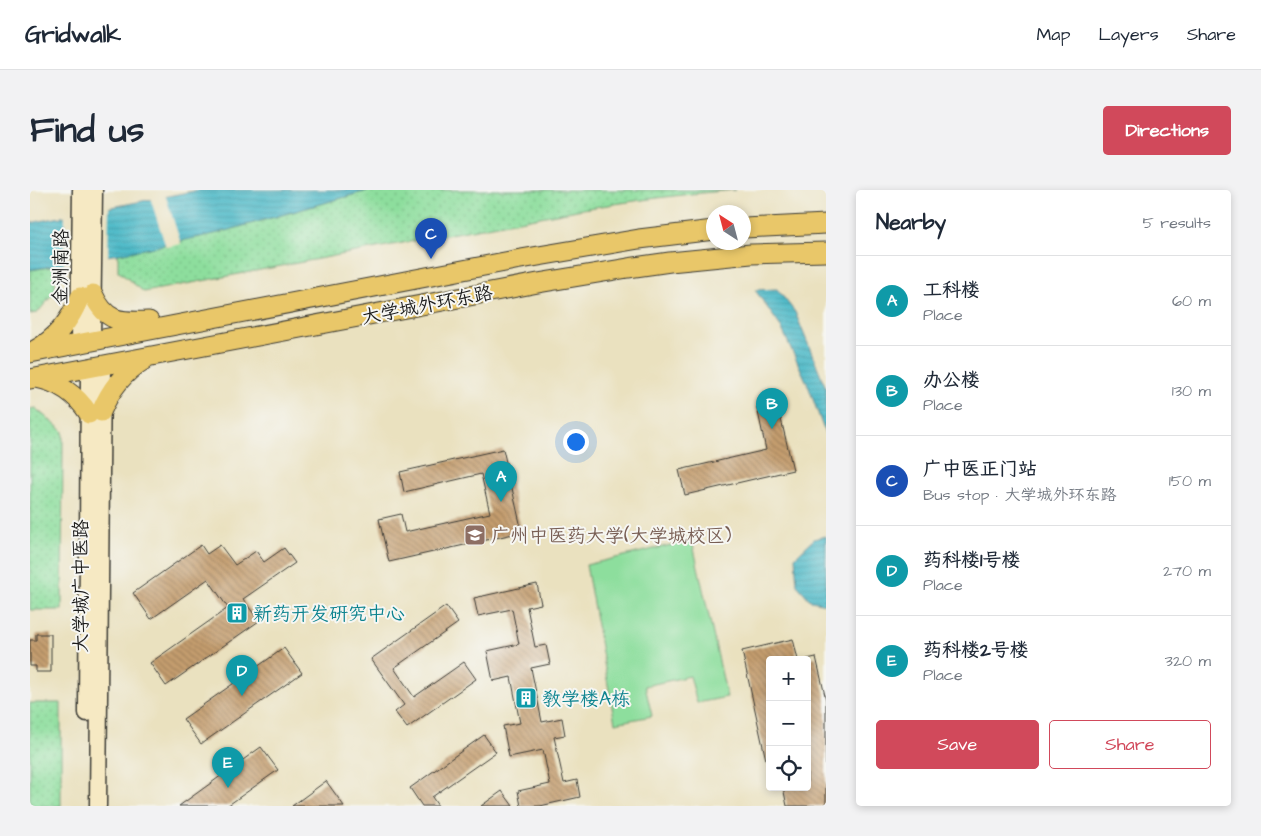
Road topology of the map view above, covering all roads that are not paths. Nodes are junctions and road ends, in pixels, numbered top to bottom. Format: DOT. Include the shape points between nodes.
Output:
graph roads {
  1 [pos="81,190"];
  2 [pos="94,190"];
  3 [pos="826,224"];
  4 [pos="751,228"];
  5 [pos="706,231"];
  6 [pos="826,252"];
  7 [pos="87,288"];
  8 [pos="180,325"];
  9 [pos="85,343"];
  10 [pos="30,353"];
  11 [pos="149,357"];
  12 [pos="96,367"];
  13 [pos="32,378"];
  14 [pos="95,413"];
  15 [pos="87,806"];
  16 [pos="98,806"];
  1 -- 7 [label="main road, 金洲南路"];
  2 -- 7 [label="main road, 金洲南路"];
  3 -- 4 [label="main road"];
  5 -- 8 [label="main road, 大学城外环东路" via="516,260"];
  6 -- 11 [label="main road, 大学城外环东路" via="751,254 628,268"];
  7 -- 8 [label="main road" via="104,311 117,320"];
  7 -- 9 [label="main road, 金洲南路"];
  7 -- 10 [label="main road" via="63,327"];
  8 -- 9 [label="main road, 大学城外环东路"];
  9 -- 10 [label="main road, 大学城外环东路"];
  11 -- 12 [label="main road, 大学城外环东路"];
  11 -- 14 [label="main road" via="117,384"];
  12 -- 13 [label="main road, 大学城外环东路"];
  12 -- 14 [label="main road, 大学城广中医路"];
  13 -- 14 [label="main road" via="69,392"];
  14 -- 15 [label="main road, 大学城广中医路"];
  14 -- 16 [label="main road, 大学城广中医路"];
}
